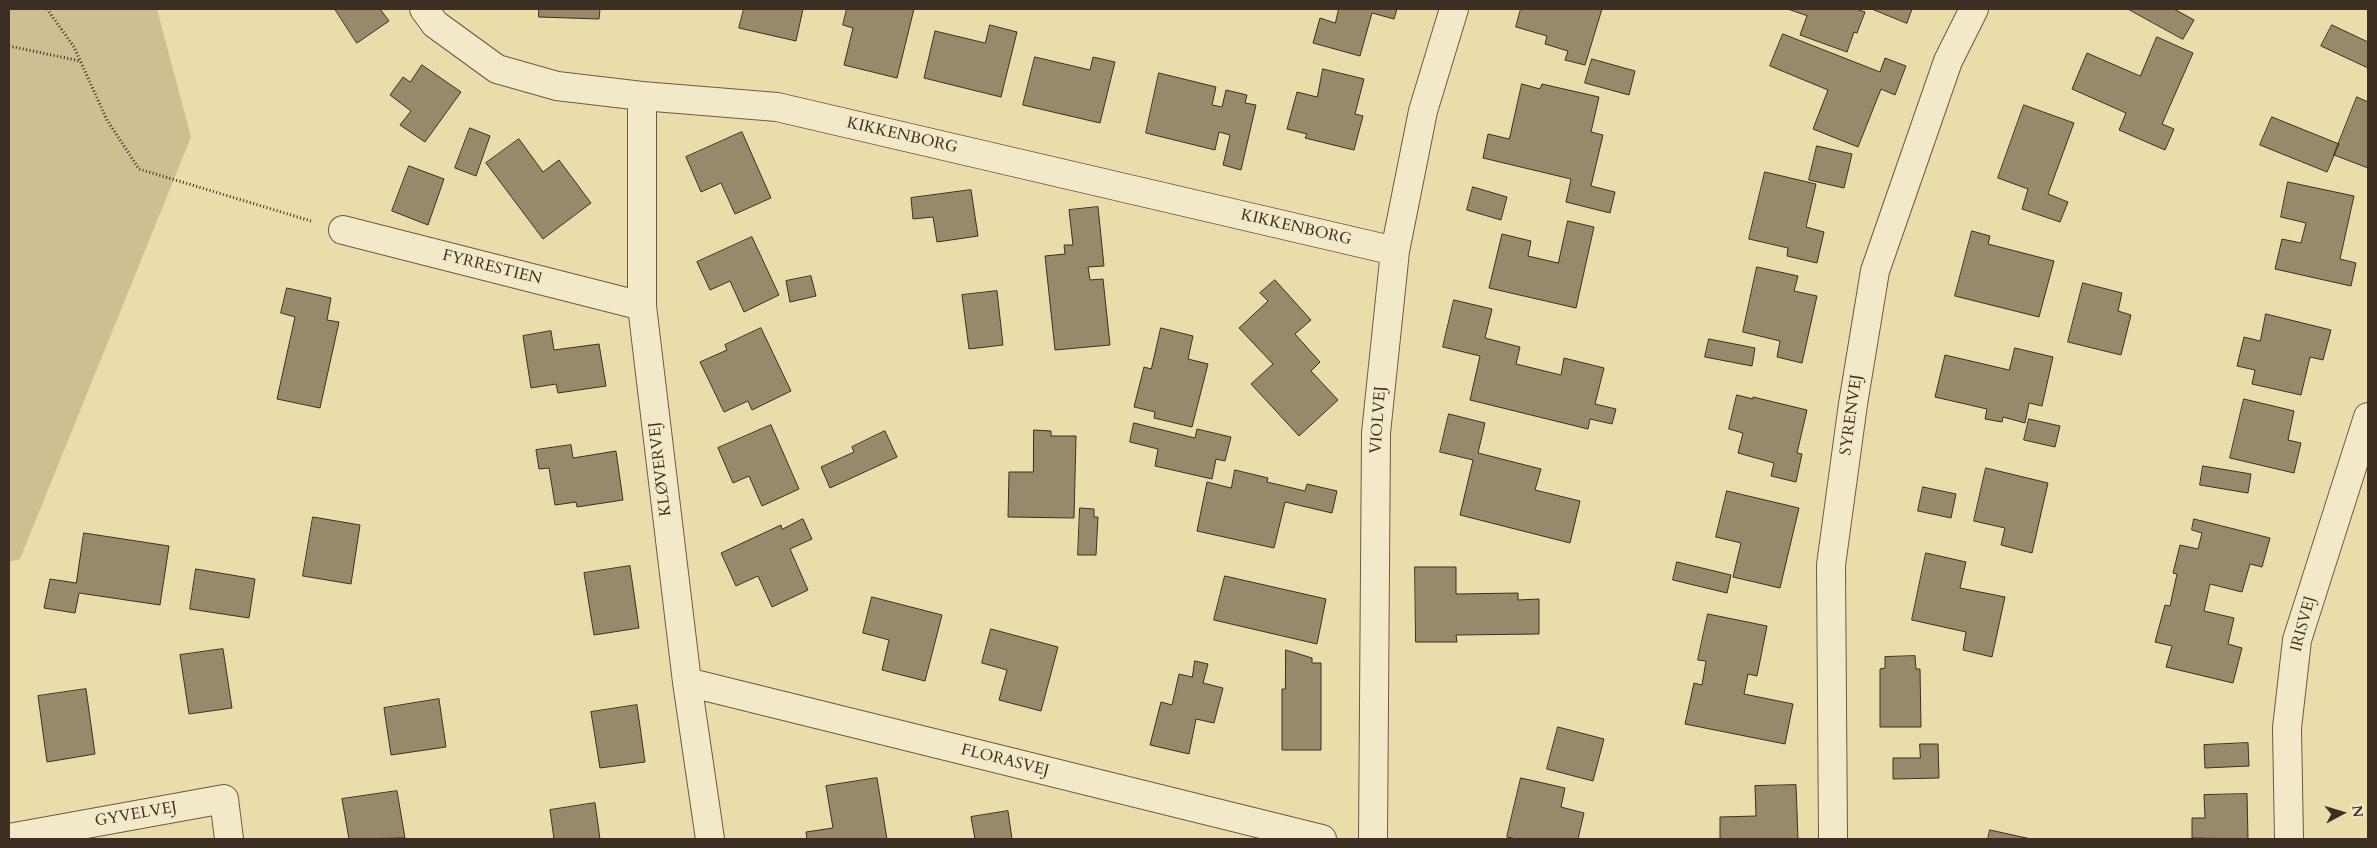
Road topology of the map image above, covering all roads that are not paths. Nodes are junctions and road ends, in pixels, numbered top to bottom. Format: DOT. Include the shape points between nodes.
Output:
graph roads {
  1 [pos="424,9"];
  2 [pos="1454,9"];
  3 [pos="1974,9"];
  4 [pos="642,96"];
  5 [pos="343,230"];
  6 [pos="1395,251"];
  7 [pos="642,306"];
  8 [pos="2368,417"];
  9 [pos="687,682"];
  10 [pos="9,838"];
  11 [pos="230,839"];
  12 [pos="710,839"];
  13 [pos="1322,839"];
  14 [pos="1373,839"];
  15 [pos="1833,839"];
  16 [pos="2289,839"];
  1 -- 4 [label="street, KIKKENBORG" via="435,24 497,68 557,86"];
  2 -- 6 [label="street, VIOLVEJ" via="1423,111"];
  3 -- 15 [label="street, SYRENVEJ" via="1948,60 1875,271 1831,565"];
  4 -- 6 [label="street, KIKKENBORG" via="777,107"];
  4 -- 7 [label="street, KLØVERVEJ"];
  5 -- 7 [label="street, FYRRESTIEN"];
  6 -- 14 [label="street, VIOLVEJ" via="1376,433"];
  7 -- 9 [label="street, KLØVERVEJ"];
  8 -- 16 [label="street, IRISVEJ" via="2297,640 2287,728"];
  9 -- 12 [label="street, KLØVERVEJ"];
  9 -- 13 [label="street, FLORASVEJ"];
  10 -- 11 [label="street, GYVELVEJ" via="224,800"];
}
